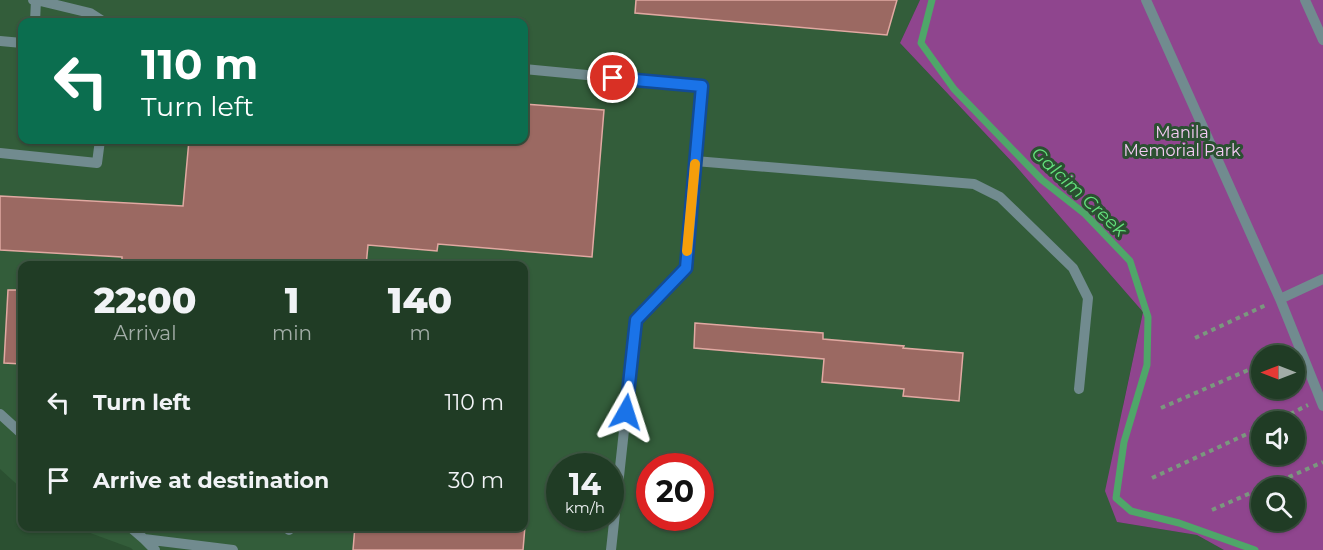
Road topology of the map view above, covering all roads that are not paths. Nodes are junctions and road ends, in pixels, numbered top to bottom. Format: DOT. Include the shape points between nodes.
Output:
graph roads {
  1 [pos="34,0"];
  2 [pos="1146,0"];
  3 [pos="1305,0"];
  4 [pos="35,18"];
  5 [pos="98,18"];
  6 [pos="1323,40"];
  7 [pos="0,41"];
  8 [pos="18,43"];
  9 [pos="528,69"];
  10 [pos="99,144"];
  11 [pos="0,153"];
  12 [pos="695,161"];
  13 [pos="1323,279"];
  14 [pos="1280,299"];
  15 [pos="1079,389"];
  16 [pos="1322,403"];
  17 [pos="0,414"];
  18 [pos="18,430"];
  19 [pos="135,531"];
  20 [pos="144,539"];
  21 [pos="154,550"];
  22 [pos="232,550"];
  23 [pos="611,550"];
  1 -- 4 [label="lane"];
  1 -- 5 [label="lane"];
  2 -- 14 [label="lane"];
  3 -- 6 [label="lane"];
  7 -- 8 [label="lane"];
  9 -- 12 [label="lane" via="702,86"];
  10 -- 11 [label="lane" via="97,163"];
  12 -- 15 [label="lane" via="974,184 1000,197 1072,268 1088,298"];
  12 -- 23 [label="lane" via="686,268 636,320"];
  13 -- 14 [label="lane"];
  14 -- 16 [label="lane"];
  17 -- 18 [label="lane"];
  19 -- 20 [label="lane"];
  20 -- 21 [label="lane"];
  20 -- 22 [label="lane"];
}
